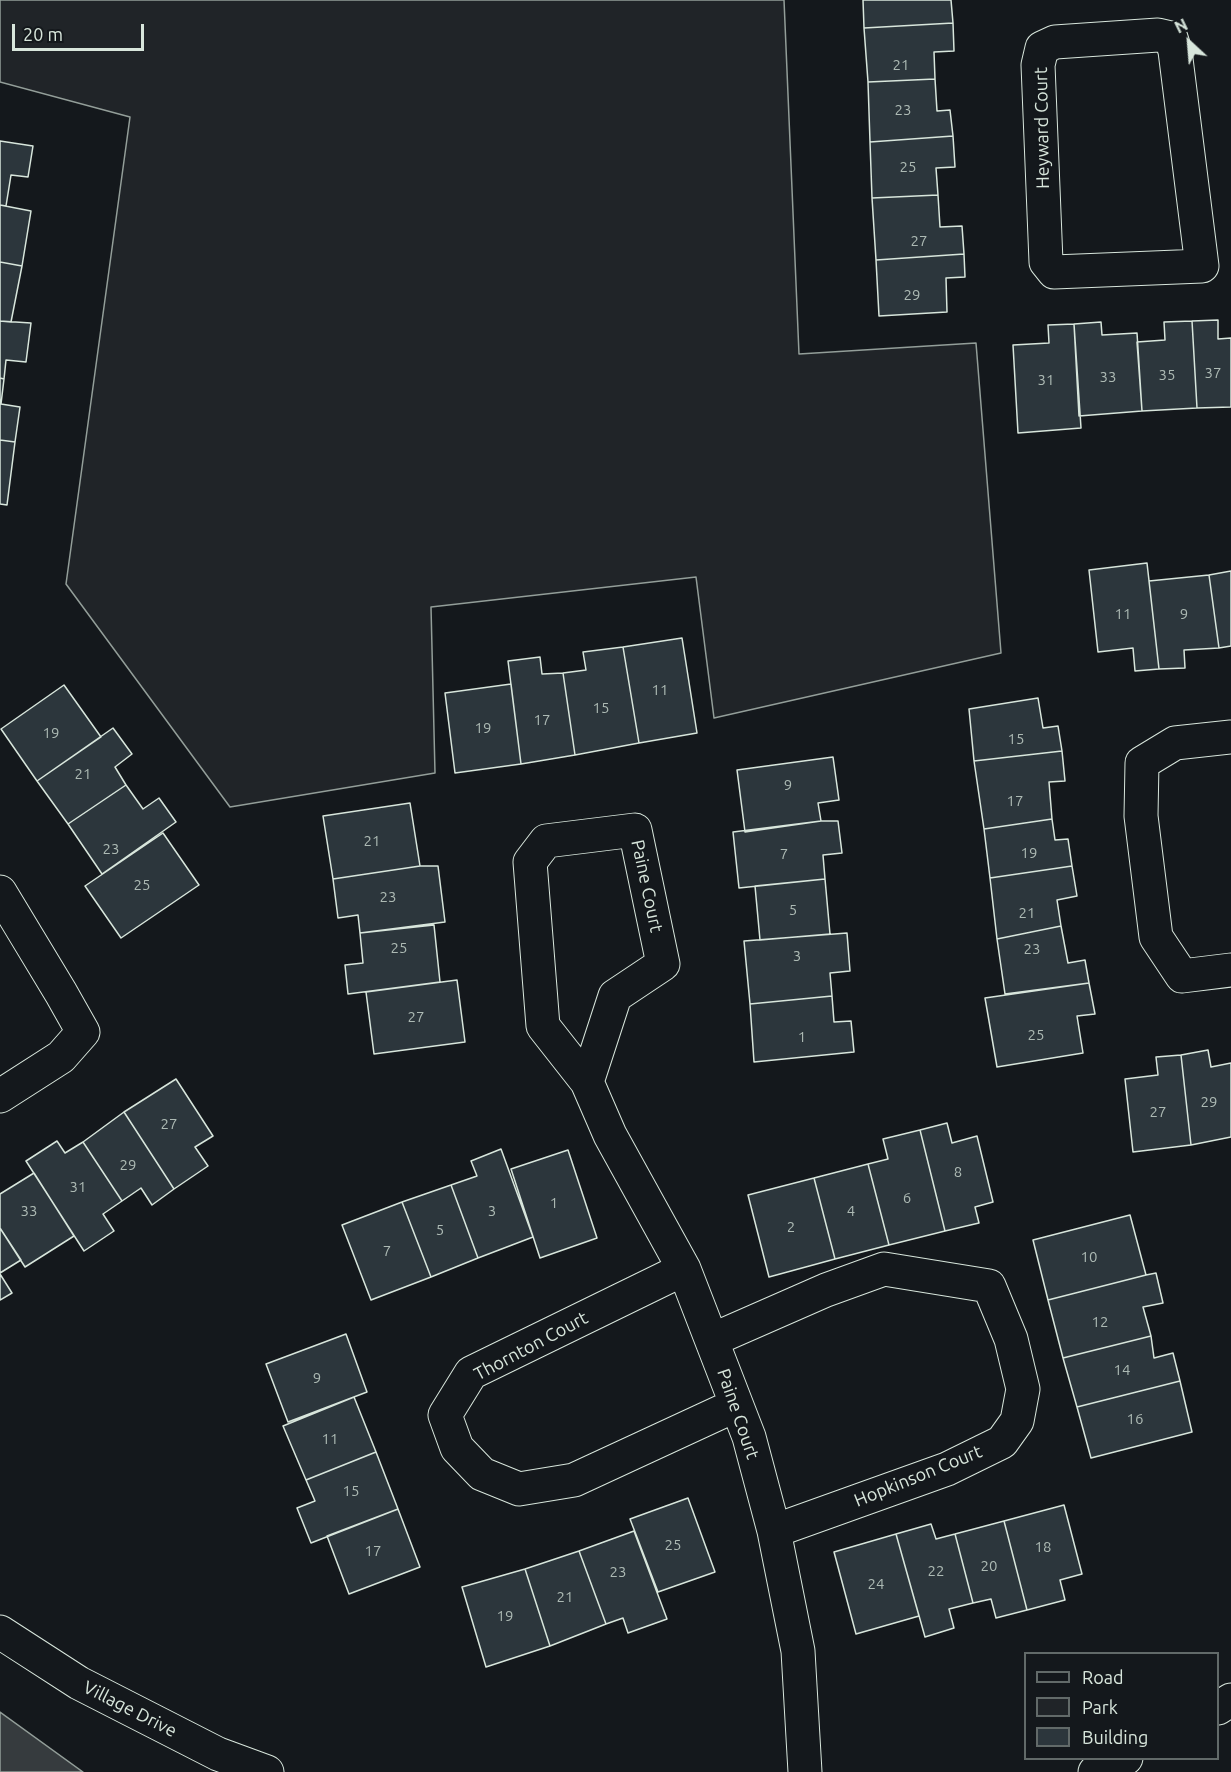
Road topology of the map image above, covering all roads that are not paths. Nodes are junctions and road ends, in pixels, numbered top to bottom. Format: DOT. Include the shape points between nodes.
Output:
graph roads {
  1 [pos="1217,265"];
  2 [pos="1231,737"];
  3 [pos="0,892"];
  4 [pos="1231,970"];
  5 [pos="587,1082"];
  6 [pos="0,1096"];
  7 [pos="684,1269"];
  8 [pos="712,1340"];
  9 [pos="736,1405"];
  10 [pos="774,1531"];
  11 [pos="0,1632"];
  12 [pos="1122,1760"];
  13 [pos="267,1772"];
  14 [pos="805,1772"];
  15 [pos="1095,1772"];
  1 -- 1 [label="street, Heyward Court" via="1054,273 1046,262 1038,65 1042,48 1055,42 1158,35 1171,38"];
  2 -- 4 [label="street" via="1175,743 1142,763 1141,816 1156,937 1182,976"];
  3 -- 6 [label="street" via="83,1032 61,1057"];
  5 -- 5 [label="street, Paine Court" via="543,1026 530,862 546,841 635,830 663,964 615,996"];
  5 -- 7 [label="street, Paine Court" via="610,1135"];
  7 -- 8 [label="street, Paine Court"];
  7 -- 9 [label="street, Thornton Court" via="471,1373 445,1415 457,1448 482,1474 519,1490 574,1480"];
  8 -- 9 [label="street, Paine Court"];
  8 -- 10 [label="street, Hopkinson Court" via="884,1269 989,1286 1011,1340 1023,1389 1017,1421 1002,1442 947,1469"];
  9 -- 10 [label="street, Paine Court" via="749,1437"];
  10 -- 14 [label="street, Paine Court" via="798,1651"];
  11 -- 13 [label="street, Village Drive" via="79,1683 218,1754"];
  12 -- 15 [label="street"];
}
